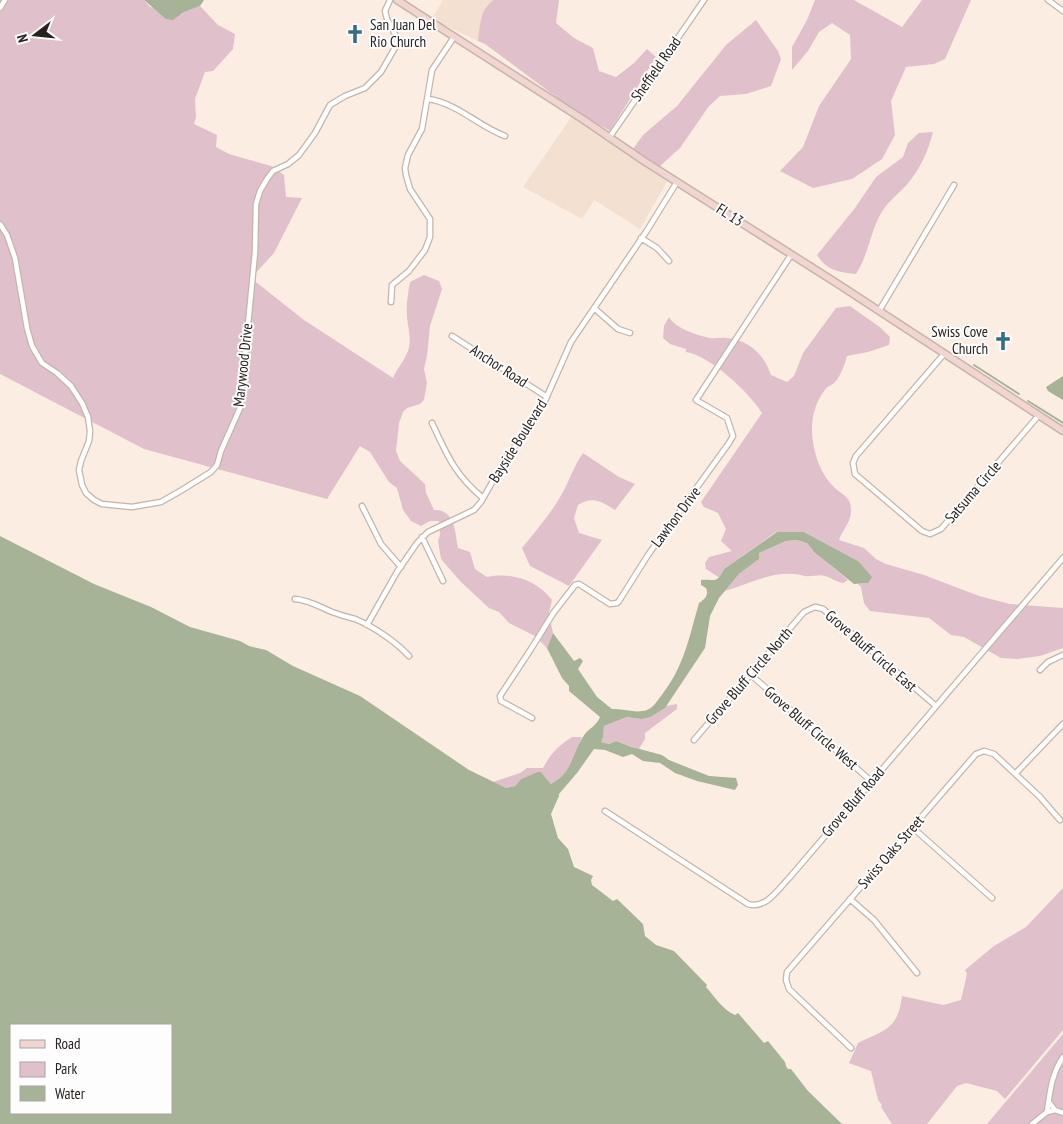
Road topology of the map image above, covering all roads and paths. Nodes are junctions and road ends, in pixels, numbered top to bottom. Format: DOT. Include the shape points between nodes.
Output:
graph roads {
  1 [pos="6,0"];
  2 [pos="390,0"];
  3 [pos="397,0"];
  4 [pos="704,0"];
  5 [pos="1048,0"];
  6 [pos="0,8"];
  7 [pos="1063,11"];
  8 [pos="454,37"];
  9 [pos="428,99"];
  10 [pos="505,136"];
  11 [pos="609,138"];
  12 [pos="677,182"];
  13 [pos="954,185"];
  14 [pos="0,224"];
  15 [pos="641,238"];
  16 [pos="791,255"];
  17 [pos="669,261"];
  18 [pos="391,302"];
  19 [pos="594,308"];
  20 [pos="879,311"];
  21 [pos="630,333"];
  22 [pos="452,336"];
  23 [pos="944,354"];
  24 [pos="547,397"];
  25 [pos="1039,415"];
  26 [pos="432,422"];
  27 [pos="1063,431"];
  28 [pos="483,498"];
  29 [pos="362,506"];
  30 [pos="422,537"];
  31 [pos="1063,558"];
  32 [pos="401,567"];
  33 [pos="443,581"];
  34 [pos="295,599"];
  35 [pos="804,612"];
  36 [pos="367,625"];
  37 [pos="1063,655"];
  38 [pos="410,656"];
  39 [pos="1040,670"];
  40 [pos="750,674"];
  41 [pos="936,706"];
  42 [pos="532,718"];
  43 [pos="1063,724"];
  44 [pos="694,740"];
  45 [pos="1016,773"];
  46 [pos="871,781"];
  47 [pos="605,811"];
  48 [pos="1060,820"];
  49 [pos="912,827"];
  50 [pos="992,898"];
  51 [pos="850,899"];
  52 [pos="917,974"];
  53 [pos="851,1048"];
  54 [pos="1063,1057"];
  55 [pos="1049,1102"];
  56 [pos="1055,1110"];
  57 [pos="1047,1112"];
  58 [pos="1063,1114"];
  59 [pos="1032,1124"];
  1 -- 6 [label="street"];
  2 -- 14 [label="street, Marywood Drive" via="385,11 397,38 396,46 381,72 364,88 330,105 299,155 274,172 260,191 256,204 255,252 240,408 217,464 211,472 182,490 161,502 132,507 102,504 86,493 79,470 89,441 88,417 71,386 42,363 32,346 15,258"];
  3 -- 8 [label="main road, FL 13"];
  4 -- 11 [label="street, Sheffield Road"];
  5 -- 7 [label="street"];
  8 -- 9 [label="street" via="432,70"];
  8 -- 11 [label="main road, FL 13"];
  9 -- 10 [label="street" via="443,102"];
  9 -- 18 [label="street" via="422,129 405,168 410,189 430,219 430,237 425,250 409,271 392,284"];
  11 -- 12 [label="main road, FL 13"];
  12 -- 15 [label="street, Bayside Boulevard"];
  12 -- 16 [label="main road, FL 13"];
  13 -- 20 [label="street"];
  15 -- 17 [label="street"];
  15 -- 19 [label="street, Bayside Boulevard"];
  16 -- 20 [label="main road, FL 13"];
  16 -- 42 [label="street, Lawhon Drive" via="696,400 727,418 732,436 729,443 619,601 610,604 579,584 575,585 500,696 501,701"];
  19 -- 21 [label="street" via="618,329"];
  19 -- 24 [label="street, Bayside Boulevard" via="571,342"];
  20 -- 23 [label="main road, FL 13"];
  22 -- 24 [label="street, Anchor Road"];
  23 -- 25 [label="main road, FL 13"];
  23 -- 25 [label="street, Satsuma Circle" via="853,463 855,474 922,531 934,533 941,529"];
  24 -- 28 [label="street, Bayside Boulevard"];
  25 -- 27 [label="main road, FL 13"];
  26 -- 28 [label="street" via="457,472"];
  28 -- 30 [label="street, Bayside Boulevard" via="474,510"];
  29 -- 32 [label="street" via="381,544"];
  30 -- 32 [label="street, Bayside Boulevard"];
  30 -- 33 [label="street"];
  31 -- 41 [label="street, Grove Bluff Road"];
  32 -- 36 [label="street, Bayside Boulevard"];
  34 -- 36 [label="street" via="306,600"];
  35 -- 40 [label="street, Grove Bluff Circle North"];
  35 -- 41 [label="street, Grove Bluff Circle East" via="823,608"];
  36 -- 38 [label="street"];
  37 -- 39 [label="street"];
  40 -- 44 [label="street, Grove Bluff Circle North"];
  40 -- 46 [label="street, Grove Bluff Circle West"];
  41 -- 46 [label="street, Grove Bluff Road"];
  43 -- 45 [label="street"];
  45 -- 48 [label="street, Swiss Oaks Street"];
  45 -- 49 [label="street, Swiss Oaks Street" via="992,753 976,754"];
  46 -- 47 [label="street, Grove Bluff Road" via="784,883 765,903 756,906 748,904"];
  49 -- 50 [label="street"];
  49 -- 51 [label="street, Swiss Oaks Street"];
  51 -- 52 [label="street" via="874,920"];
  51 -- 53 [label="street, Swiss Oaks Street" via="790,968 786,980 791,991"];
  54 -- 55 [label="street" via="1053,1076"];
  55 -- 56 [label="street"];
  55 -- 57 [label="street"];
  56 -- 57 [label="street"];
  56 -- 58 [label="street"];
  57 -- 59 [label="street"];
}
